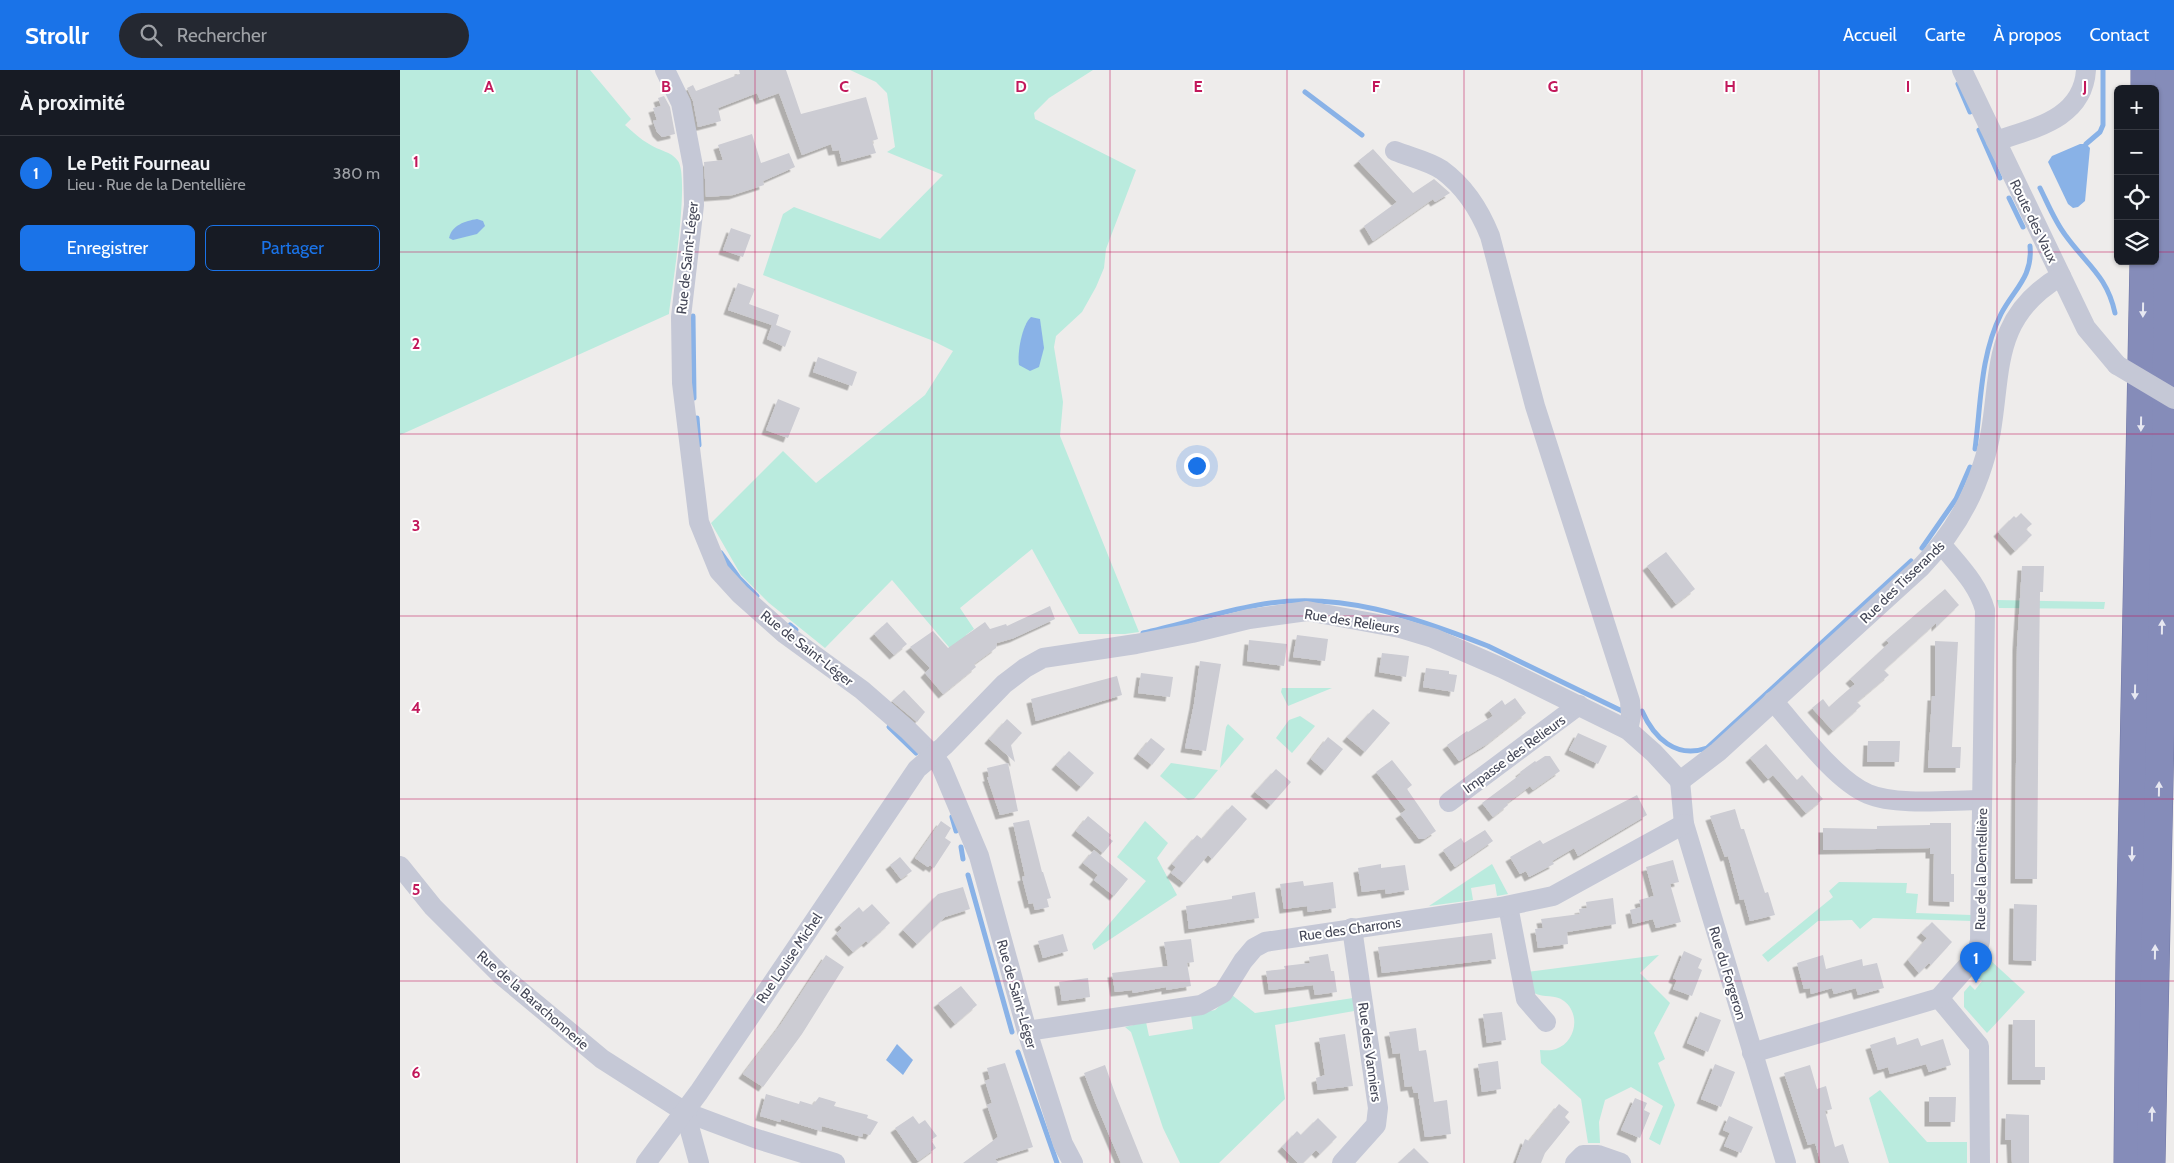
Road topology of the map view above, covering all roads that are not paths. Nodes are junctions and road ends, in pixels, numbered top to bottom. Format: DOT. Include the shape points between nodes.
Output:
graph roads {
  1 [pos="665,70"];
  2 [pos="1962,70"];
  3 [pos="2086,70"];
  4 [pos="2145,70"];
  5 [pos="2170,70"];
  6 [pos="2145,85"];
  7 [pos="1996,141"];
  8 [pos="1395,151"];
  9 [pos="2144,265"];
  10 [pos="2061,276"];
  11 [pos="2174,400"];
  12 [pos="1942,545"];
  13 [pos="1773,701"];
  14 [pos="1579,705"];
  15 [pos="1628,730"];
  16 [pos="932,754"];
  17 [pos="1680,781"];
  18 [pos="1982,800"];
  19 [pos="1449,802"];
  20 [pos="1684,824"];
  21 [pos="400,866"];
  22 [pos="1508,906"];
  23 [pos="1352,928"];
  24 [pos="2130,954"];
  25 [pos="1940,998"];
  26 [pos="1546,1022"];
  27 [pos="1027,1031"];
  28 [pos="1752,1053"];
  29 [pos="685,1112"];
  30 [pos="646,1163"];
  31 [pos="700,1163"];
  32 [pos="835,1163"];
  33 [pos="1073,1163"];
  34 [pos="1342,1163"];
  35 [pos="1576,1163"];
  36 [pos="1621,1163"];
  37 [pos="1786,1163"];
  38 [pos="1980,1163"];
  39 [pos="2123,1163"];
  40 [pos="2128,1163"];
  41 [pos="2150,1163"];
  1 -- 16 [label="street, Rue de Saint-Léger" via="681,103 693,166 694,205 681,326 682,383 699,522 719,571 740,594 784,634 862,690"];
  2 -- 7 [label="street, Route des Vaux"];
  3 -- 7 [label="street" via="2080,96 2065,114"];
  4 -- 6 [label="highway"];
  41 -- 5 [label="highway, one-way" via="2166,429"];
  7 -- 10 [label="street, Route des Vaux"];
  8 -- 15 [label="street" via="1441,169 1452,178 1480,214 1490,236 1535,406 1630,701"];
  9 -- 24 [label="highway, one-way"];
  10 -- 11 [label="street, Route des Vaux, bridge" via="2086,328 2117,365"];
  10 -- 12 [label="street, Rue des Tisserands" via="2028,302 2008,333 2000,352 1990,435 1983,464 1959,520"];
  12 -- 13 [label="street, Rue des Tisserands"];
  12 -- 18 [label="street, Rue de la Dentellière" via="1974,583 1982,596 1985,610"];
  13 -- 17 [label="street, Rue des Tisserands" via="1718,752"];
  13 -- 18 [label="street" via="1844,779 1869,794 1906,800"];
  14 -- 15 [label="street, Rue des Relieurs"];
  14 -- 16 [label="street, Rue des Relieurs" via="1433,638 1400,628 1306,611 1249,619 1136,644 1043,658 1004,684 944,746"];
  14 -- 19 [label="street, Impasse des Relieurs"];
  15 -- 17 [label="street, Rue des Relieurs"];
  16 -- 27 [label="street, Rue de Saint-Léger" via="941,766 979,856"];
  16 -- 29 [label="street, Rue Louise Michel" via="917,769"];
  17 -- 20 [label="street, Rue du Forgeron"];
  18 -- 25 [label="street, Rue de la Dentellière" via="1980,940 1971,962"];
  20 -- 22 [label="street, Rue des Charrons" via="1570,889"];
  20 -- 28 [label="street, Rue du Forgeron"];
  21 -- 29 [label="street, Rue de la Barachonnerie" via="433,907 500,974 602,1059"];
  22 -- 23 [label="street, Rue des Charrons"];
  22 -- 26 [label="street" via="1526,999"];
  23 -- 27 [label="street, Rue des Charrons" via="1265,942 1254,948 1243,961 1223,993 1201,1005"];
  23 -- 34 [label="street, Rue des Vanniers" via="1378,1108 1376,1125"];
  24 -- 39 [label="highway"];
  24 -- 40 [label="highway"];
  25 -- 28 [label="street"];
  25 -- 38 [label="street" via="1979,1046"];
  27 -- 33 [label="street, Rue de Saint-Léger"];
  28 -- 37 [label="street, Rue du Forgeron"];
  29 -- 30 [label="street, Rue Louise Michel"];
  29 -- 31 [label="street"];
  29 -- 32 [label="street, Rue de la Barachonnerie"];
  35 -- 36 [label="street" via="1583,1155 1598,1155"];
}
